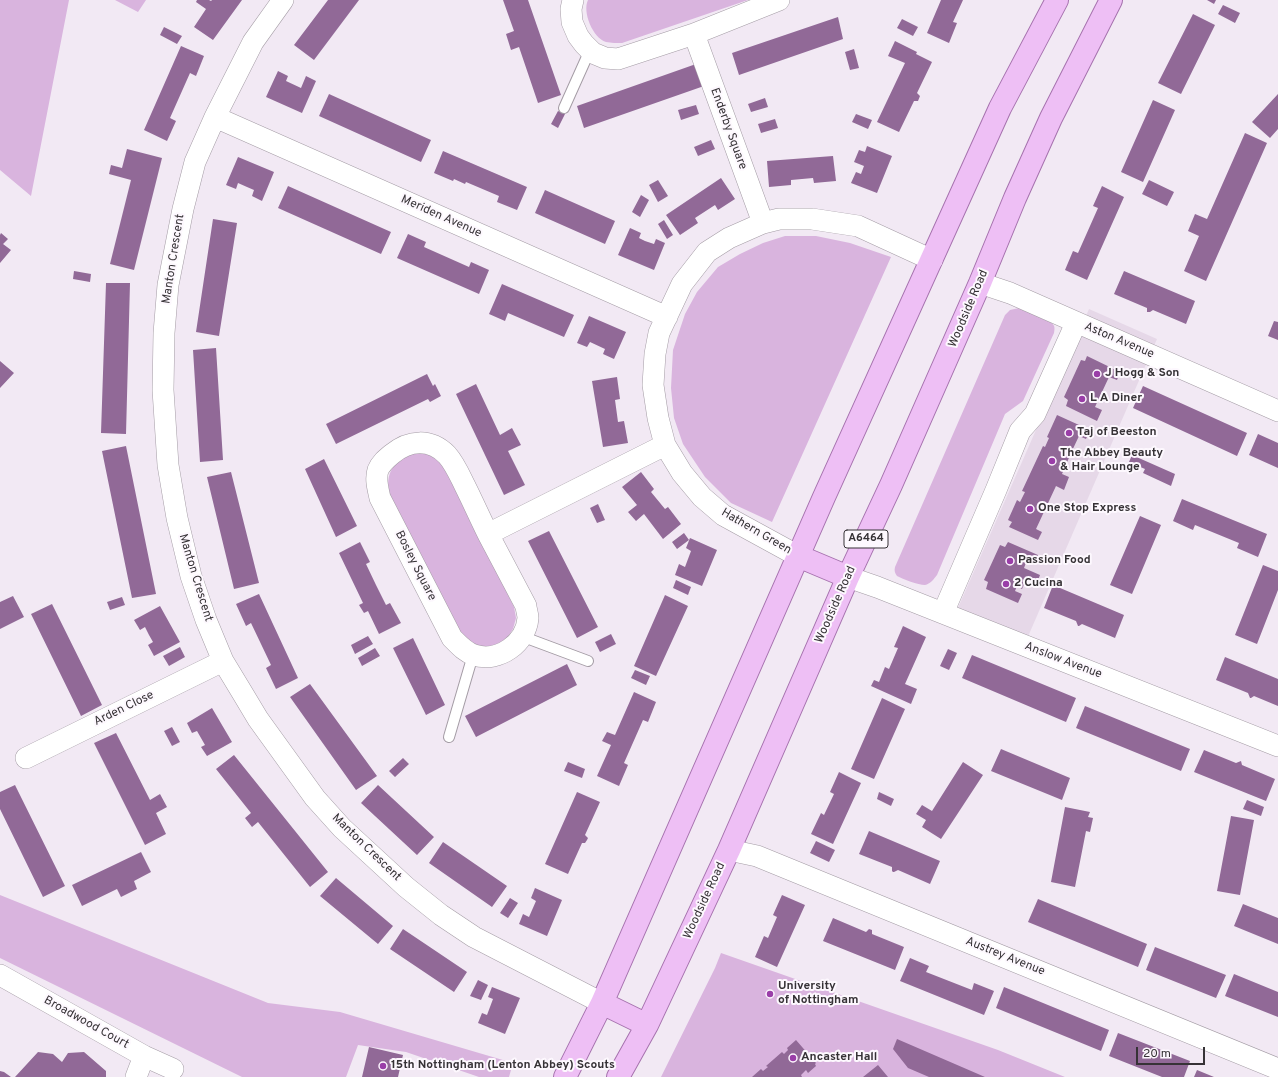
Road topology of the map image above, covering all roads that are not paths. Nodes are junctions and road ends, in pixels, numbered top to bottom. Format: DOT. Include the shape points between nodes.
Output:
graph roads {
  1 [pos="283,0"];
  2 [pos="573,0"];
  3 [pos="779,0"];
  4 [pos="1057,0"];
  5 [pos="1111,0"];
  6 [pos="694,34"];
  7 [pos="590,50"];
  8 [pos="564,108"];
  9 [pos="215,117"];
  10 [pos="763,224"];
  11 [pos="932,260"];
  12 [pos="980,283"];
  13 [pos="667,318"];
  14 [pos="1076,323"];
  15 [pos="1278,411"];
  16 [pos="665,445"];
  17 [pos="488,534"];
  18 [pos="798,556"];
  19 [pos="848,577"];
  20 [pos="943,613"];
  21 [pos="521,636"];
  22 [pos="473,655"];
  23 [pos="223,661"];
  24 [pos="588,661"];
  25 [pos="448,737"];
  26 [pos="1278,746"];
  27 [pos="26,758"];
  28 [pos="730,850"];
  29 [pos="0,975"];
  30 [pos="602,1003"];
  31 [pos="647,1025"];
  32 [pos="144,1056"];
  33 [pos="172,1069"];
  34 [pos="1278,1069"];
  35 [pos="136,1077"];
  36 [pos="565,1077"];
  37 [pos="618,1077"];
  1 -- 9 [label="street, Manton Crescent" via="253,42"];
  2 -- 7 [label="street" via="572,22 578,36"];
  3 -- 6 [label="street"];
  4 -- 11 [label="main road" via="1000,108"];
  5 -- 12 [label="main road, Woodside Road / A6464" via="1051,118"];
  6 -- 7 [label="street" via="618,59 605,58"];
  6 -- 10 [label="street, Enderby Square"];
  7 -- 8 [label="lane"];
  9 -- 13 [label="street, Meriden Avenue"];
  9 -- 23 [label="street, Manton Crescent" via="195,162 175,245 168,284 163,390 168,465 177,518 191,576"];
  10 -- 11 [label="street, Hathern Green" via="779,219 812,219 858,226"];
  10 -- 13 [label="street, Hathern Green" via="729,238 707,252 682,284"];
  11 -- 18 [label="main road"];
  12 -- 14 [label="street, Aston Avenue" via="1010,293"];
  12 -- 19 [label="main road, Woodside Road / A6464"];
  13 -- 16 [label="street, Hathern Green" via="659,333 654,385 658,418"];
  14 -- 15 [label="street, Aston Avenue"];
  14 -- 20 [label="street" via="1035,414 1020,431"];
  16 -- 17 [label="street"];
  16 -- 18 [label="street, Hathern Green" via="694,489 723,515"];
  17 -- 21 [label="street, Bosley Square" via="526,606 528,617"];
  17 -- 22 [label="street, Bosley Square" via="454,464 446,454 424,442 410,443 384,460 378,471 380,498 452,638 462,649"];
  18 -- 19 [label="main road"];
  18 -- 30 [label="main road"];
  19 -- 20 [label="street, Anslow Avenue"];
  19 -- 28 [label="main road, Woodside Road / A6464"];
  20 -- 26 [label="street, Anslow Avenue"];
  21 -- 22 [label="street, Bosley Square" via="520,640 505,653 492,657"];
  21 -- 24 [label="lane"];
  22 -- 25 [label="lane"];
  23 -- 27 [label="street, Arden Close"];
  23 -- 30 [label="street, Manton Crescent" via="258,719 311,791 342,828 406,887 474,937"];
  28 -- 31 [label="main road, Woodside Road / A6464"];
  28 -- 34 [label="street, Austrey Avenue" via="757,856"];
  29 -- 32 [label="street, Broadwood Court"];
  30 -- 31 [label="main road"];
  30 -- 36 [label="main road"];
  31 -- 37 [label="main road, Woodside Road / A6464"];
  32 -- 33 [label="street, Broadwood Court"];
  32 -- 35 [label="street"];
}
